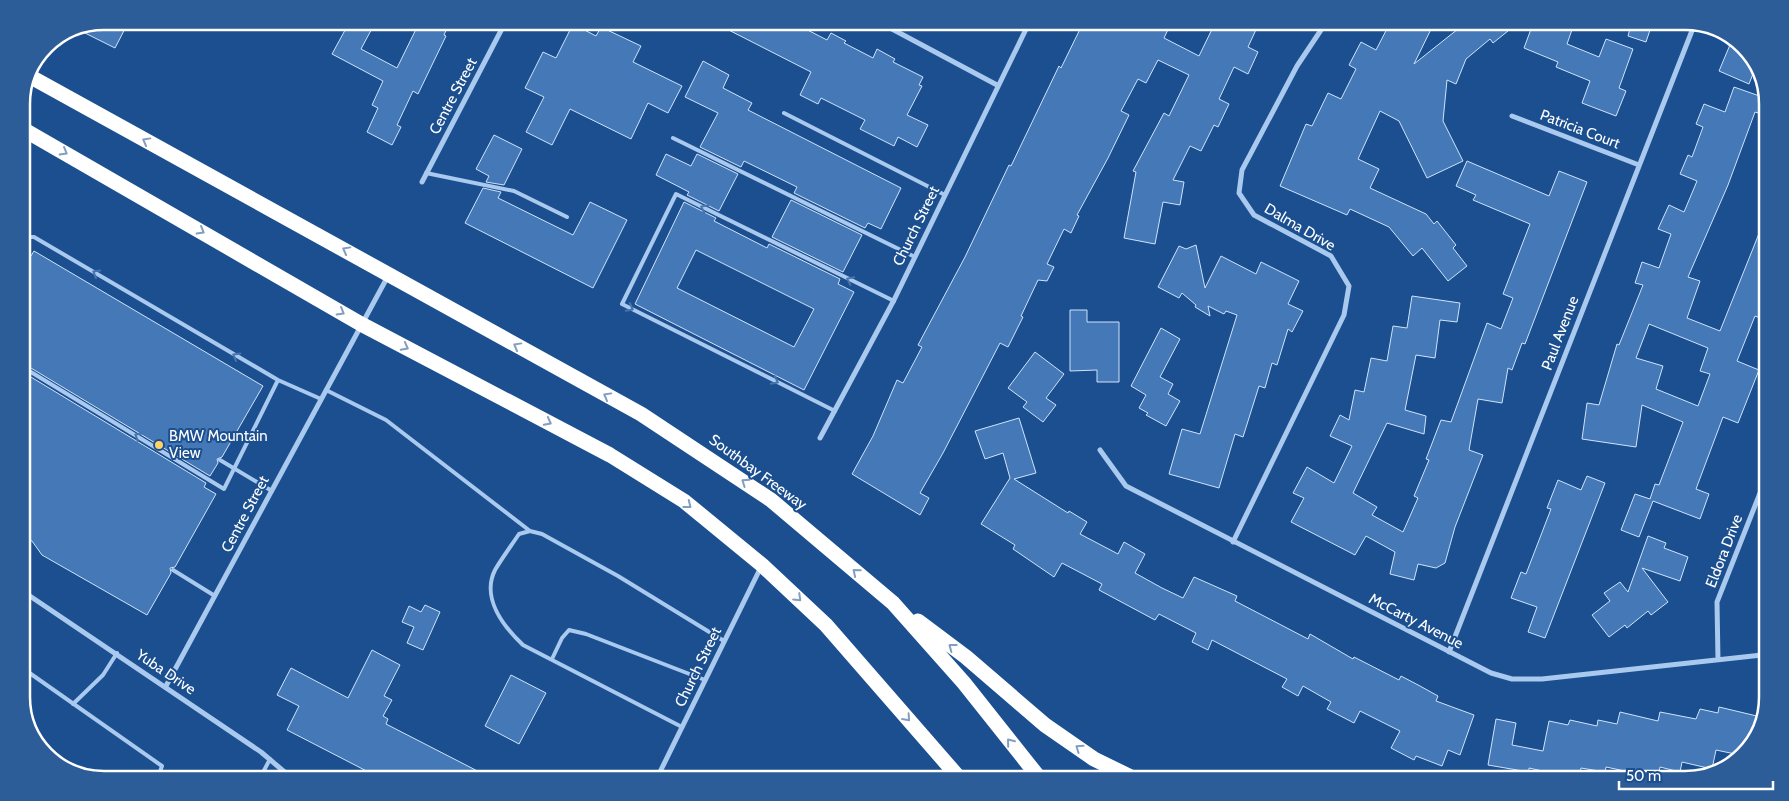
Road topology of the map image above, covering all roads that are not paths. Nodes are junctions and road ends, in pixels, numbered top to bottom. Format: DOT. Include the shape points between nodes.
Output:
graph roads {
  1 [pos="501,30"];
  2 [pos="894,30"];
  3 [pos="1025,30"];
  4 [pos="1321,30"];
  5 [pos="1691,30"];
  6 [pos="35,80"];
  7 [pos="997,85"];
  8 [pos="784,113"];
  9 [pos="1512,116"];
  10 [pos="30,133"];
  11 [pos="673,138"];
  12 [pos="1640,165"];
  13 [pos="426,173"];
  14 [pos="422,182"];
  15 [pos="945,195"];
  16 [pos="568,217"];
  17 [pos="30,237"];
  18 [pos="915,257"];
  19 [pos="389,274"];
  20 [pos="894,302"];
  21 [pos="361,324"];
  22 [pos="30,371"];
  23 [pos="278,380"];
  24 [pos="326,390"];
  25 [pos="321,399"];
  26 [pos="834,411"];
  27 [pos="820,438"];
  28 [pos="1100,450"];
  29 [pos="220,460"];
  30 [pos="234,469"];
  31 [pos="272,491"];
  32 [pos="1759,496"];
  33 [pos="530,531"];
  34 [pos="1233,542"];
  35 [pos="762,565"];
  36 [pos="173,570"];
  37 [pos="30,595"];
  38 [pos="215,596"];
  39 [pos="894,603"];
  40 [pos="724,641"];
  41 [pos="1448,652"];
  42 [pos="116,653"];
  43 [pos="1759,655"];
  44 [pos="552,659"];
  45 [pos="1718,660"];
  46 [pos="30,673"];
  47 [pos="705,680"];
  48 [pos="166,686"];
  49 [pos="73,704"];
  50 [pos="682,727"];
  51 [pos="270,759"];
  52 [pos="160,771"];
  53 [pos="264,771"];
  54 [pos="284,771"];
  55 [pos="660,771"];
  56 [pos="953,771"];
  57 [pos="1034,771"];
  58 [pos="1119,771"];
  1 -- 13 [label="street, Centre Street"];
  2 -- 7 [label="street"];
  3 -- 7 [label="street, Church Street"];
  4 -- 34 [label="street, Dalma Drive" via="1297,66 1242,170 1239,193 1254,215 1331,256 1349,286 1344,315"];
  5 -- 12 [label="street, Paul Avenue"];
  19 -- 6 [label="highway, Southbay Freeway, one-way"];
  7 -- 15 [label="street, Church Street"];
  8 -- 15 [label="lane"];
  9 -- 12 [label="street, Patricia Court"];
  10 -- 21 [label="highway, one-way"];
  11 -- 18 [label="lane"];
  12 -- 41 [label="street, Paul Avenue"];
  13 -- 14 [label="street, Centre Street"];
  13 -- 16 [label="lane" via="514,191"];
  15 -- 18 [label="street, Church Street"];
  23 -- 17 [label="lane, one-way"];
  18 -- 20 [label="street, Church Street"];
  19 -- 21 [label="street, Centre Street"];
  39 -- 19 [label="highway, Southbay Freeway, one-way" via="784,511 720,464 641,414"];
  20 -- 26 [label="street, Church Street"];
  20 -- 26 [label="lane, one-way" via="676,194 622,304"];
  21 -- 24 [label="street, Centre Street"];
  21 -- 35 [label="highway, one-way" via="610,455 684,501"];
  30 -- 22 [label="lane, one-way" via="224,489"];
  23 -- 25 [label="lane"];
  23 -- 30 [label="lane"];
  24 -- 25 [label="street, Centre Street"];
  24 -- 33 [label="lane" via="386,420"];
  25 -- 31 [label="street, Centre Street"];
  26 -- 27 [label="street, Church Street"];
  28 -- 34 [label="street, McCarty Avenue" via="1126,486"];
  29 -- 30 [label="lane"];
  30 -- 31 [label="lane"];
  31 -- 38 [label="street, Centre Street"];
  32 -- 45 [label="street, Eldora Drive" via="1717,602"];
  33 -- 40 [label="lane" via="542,534 618,576"];
  33 -- 44 [label="lane" via="519,534 495,571 491,591 495,609 509,631 523,646"];
  34 -- 41 [label="street, McCarty Avenue"];
  35 -- 40 [label="street, Church Street"];
  35 -- 56 [label="highway, one-way" via="826,625"];
  36 -- 38 [label="lane"];
  37 -- 42 [label="street, Yuba Drive"];
  38 -- 48 [label="street, Centre Street"];
  57 -- 39 [label="highway, Southbay Freeway, one-way" via="964,683"];
  58 -- 39 [label="highway, one-way" via="1094,759 1045,725 966,657"];
  40 -- 47 [label="street, Church Street"];
  41 -- 45 [label="street, McCarty Avenue" via="1491,673 1512,679 1542,679"];
  42 -- 48 [label="street, Yuba Drive"];
  42 -- 49 [label="lane" via="103,675"];
  43 -- 45 [label="street, McCarty Avenue"];
  44 -- 47 [label="lane" via="569,630"];
  44 -- 50 [label="lane"];
  46 -- 49 [label="lane"];
  47 -- 50 [label="street, Church Street"];
  48 -- 51 [label="street, Yuba Drive"];
  49 -- 52 [label="lane" via="162,766"];
  50 -- 55 [label="street, Church Street"];
  51 -- 53 [label="lane"];
  51 -- 54 [label="street, Yuba Drive"];
}
